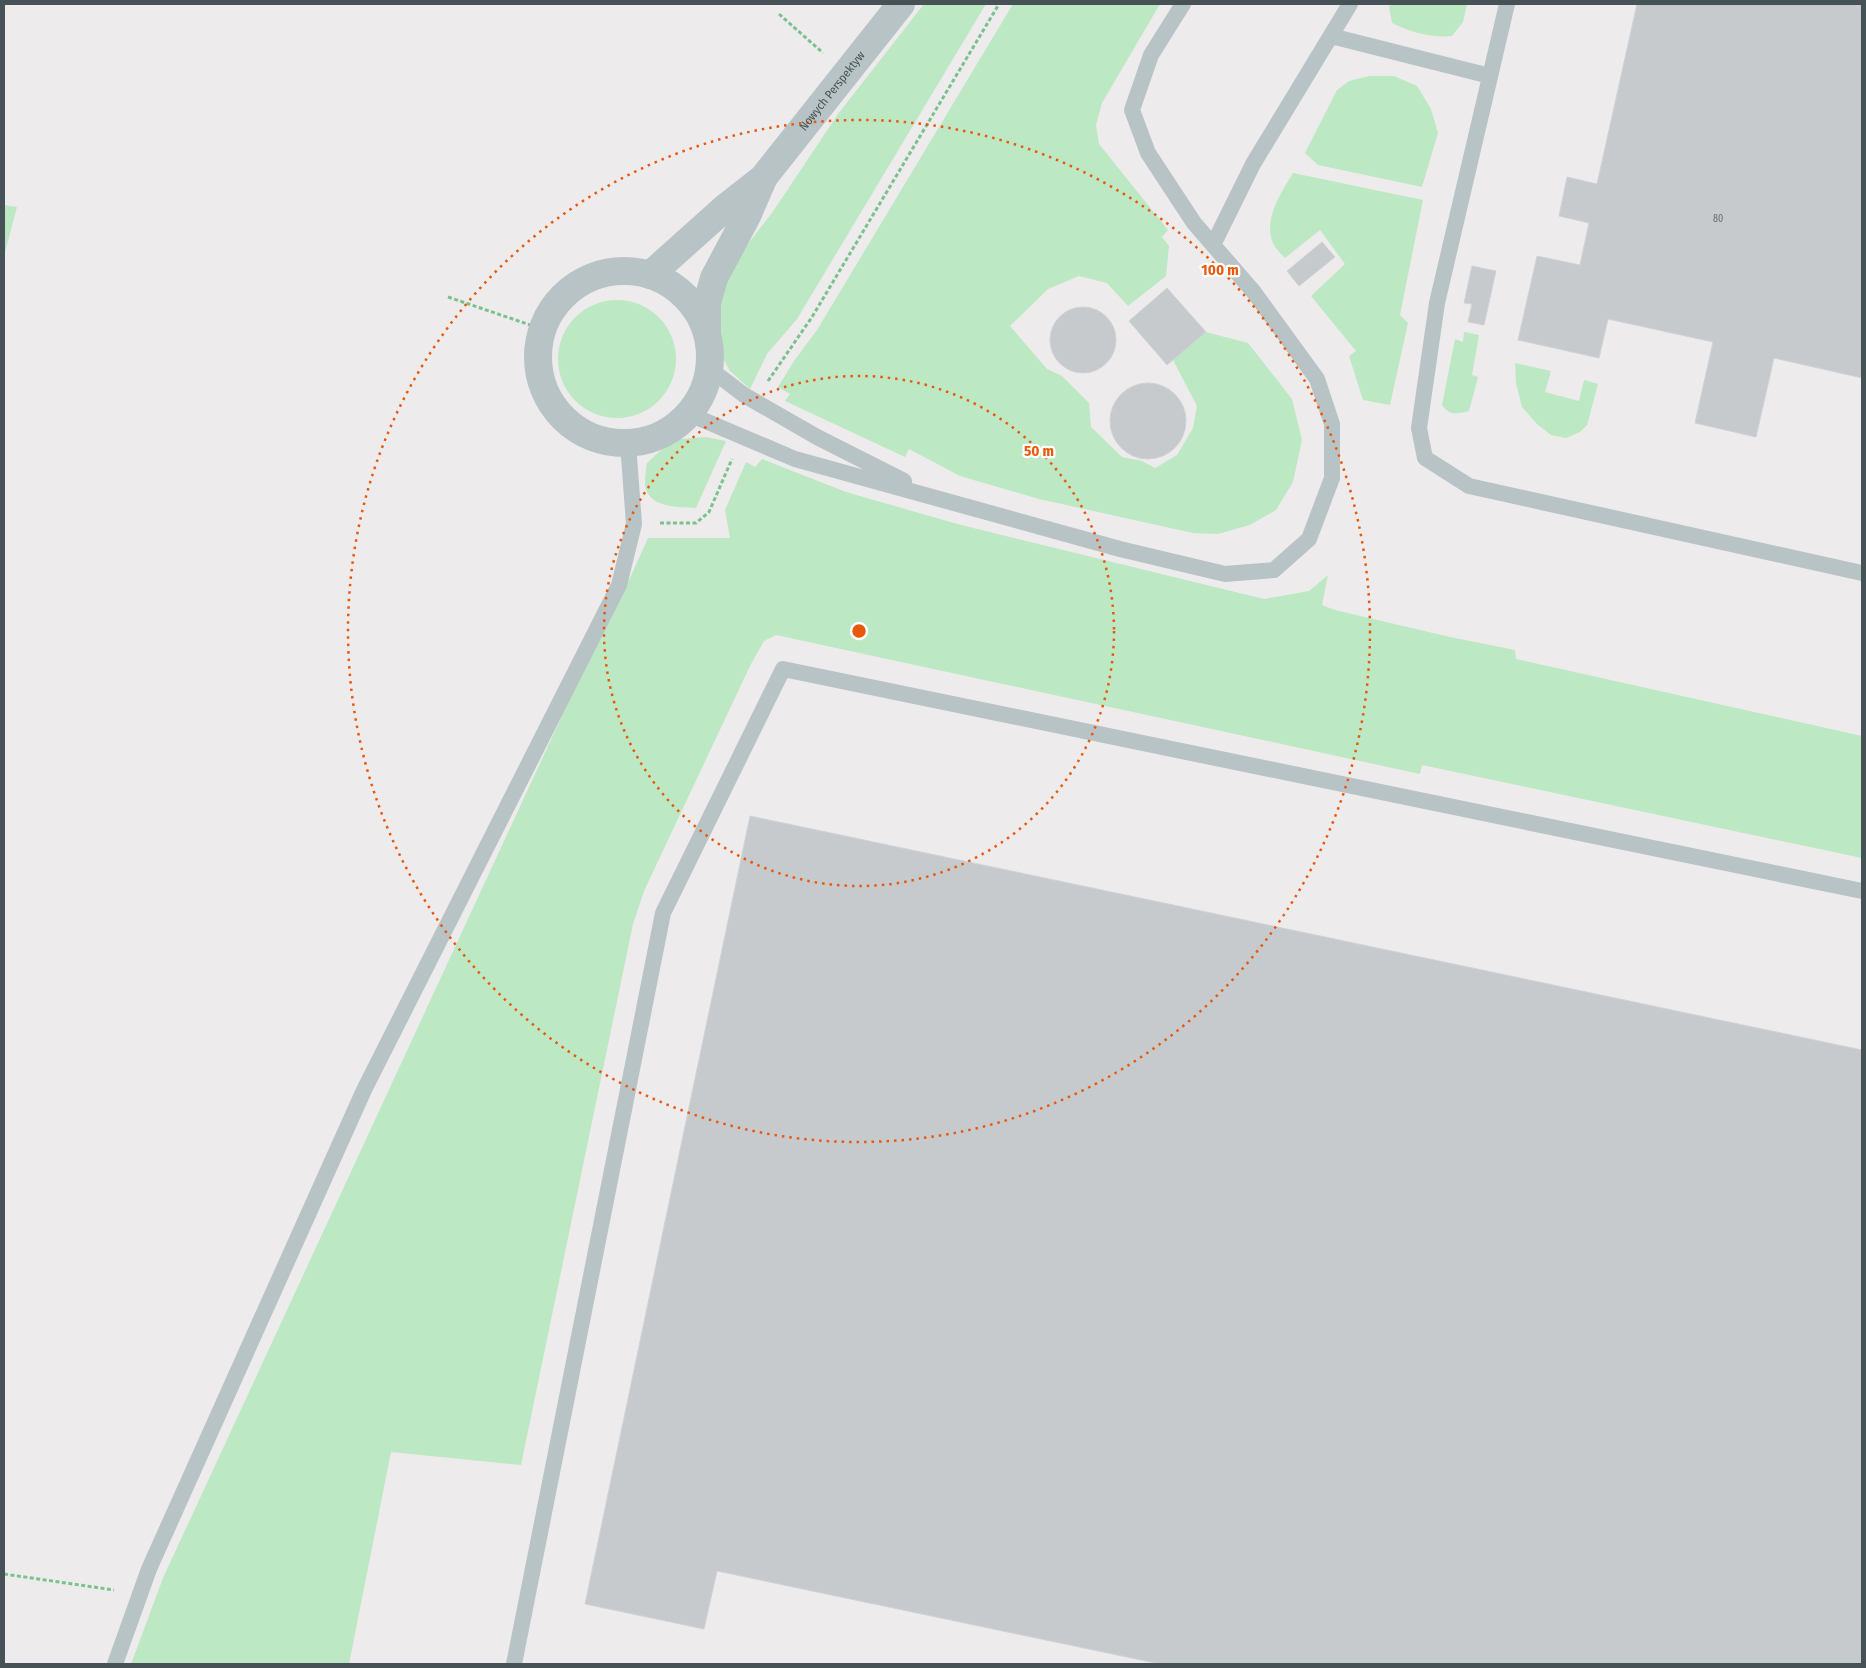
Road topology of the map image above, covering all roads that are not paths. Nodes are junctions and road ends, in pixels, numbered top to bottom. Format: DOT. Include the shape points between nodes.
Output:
graph roads {
  1 [pos="900,4"];
  2 [pos="1182,4"];
  3 [pos="1350,4"];
  4 [pos="1507,4"];
  5 [pos="1331,36"];
  6 [pos="1490,76"];
  7 [pos="763,178"];
  8 [pos="1214,245"];
  9 [pos="650,275"];
  10 [pos="707,334"];
  11 [pos="710,369"];
  12 [pos="689,414"];
  13 [pos="628,443"];
  14 [pos="932,496"];
  15 [pos="1862,574"];
  16 [pos="1862,891"];
  17 [pos="115,1664"];
  18 [pos="514,1664"];
  1 -- 7 [label="street, Nowych Perspektyw"];
  2 -- 8 [label="lane" via="1151,55 1132,110 1148,153 1194,223"];
  3 -- 5 [label="lane"];
  4 -- 6 [label="lane"];
  5 -- 6 [label="lane"];
  5 -- 8 [label="lane" via="1253,164"];
  6 -- 15 [label="lane" via="1437,303 1419,428 1425,458 1469,486"];
  7 -- 9 [label="street, Nowych Perspektyw"];
  7 -- 10 [label="street, Nowych Perspektyw" via="714,278 707,303"];
  8 -- 14 [label="lane" via="1253,291 1317,379 1332,424 1332,478 1309,539 1274,570 1225,574 1120,549"];
  9 -- 10 [label="street" via="675,288 695,309"];
  9 -- 13 [label="street" via="624,271 598,275 574,287 555,305 542,329 538,352 540,376 548,398 563,417 582,432 604,441"];
  10 -- 11 [label="street"];
  11 -- 12 [label="street" via="702,393"];
  11 -- 14 [label="lane" via="744,395 817,437"];
  12 -- 13 [label="street" via="671,429 650,439"];
  12 -- 14 [label="lane" via="795,459"];
  13 -- 17 [label="lane" via="634,524 619,585 364,1090 149,1569"];
  16 -- 18 [label="lane" via="783,670 663,913"];
}
